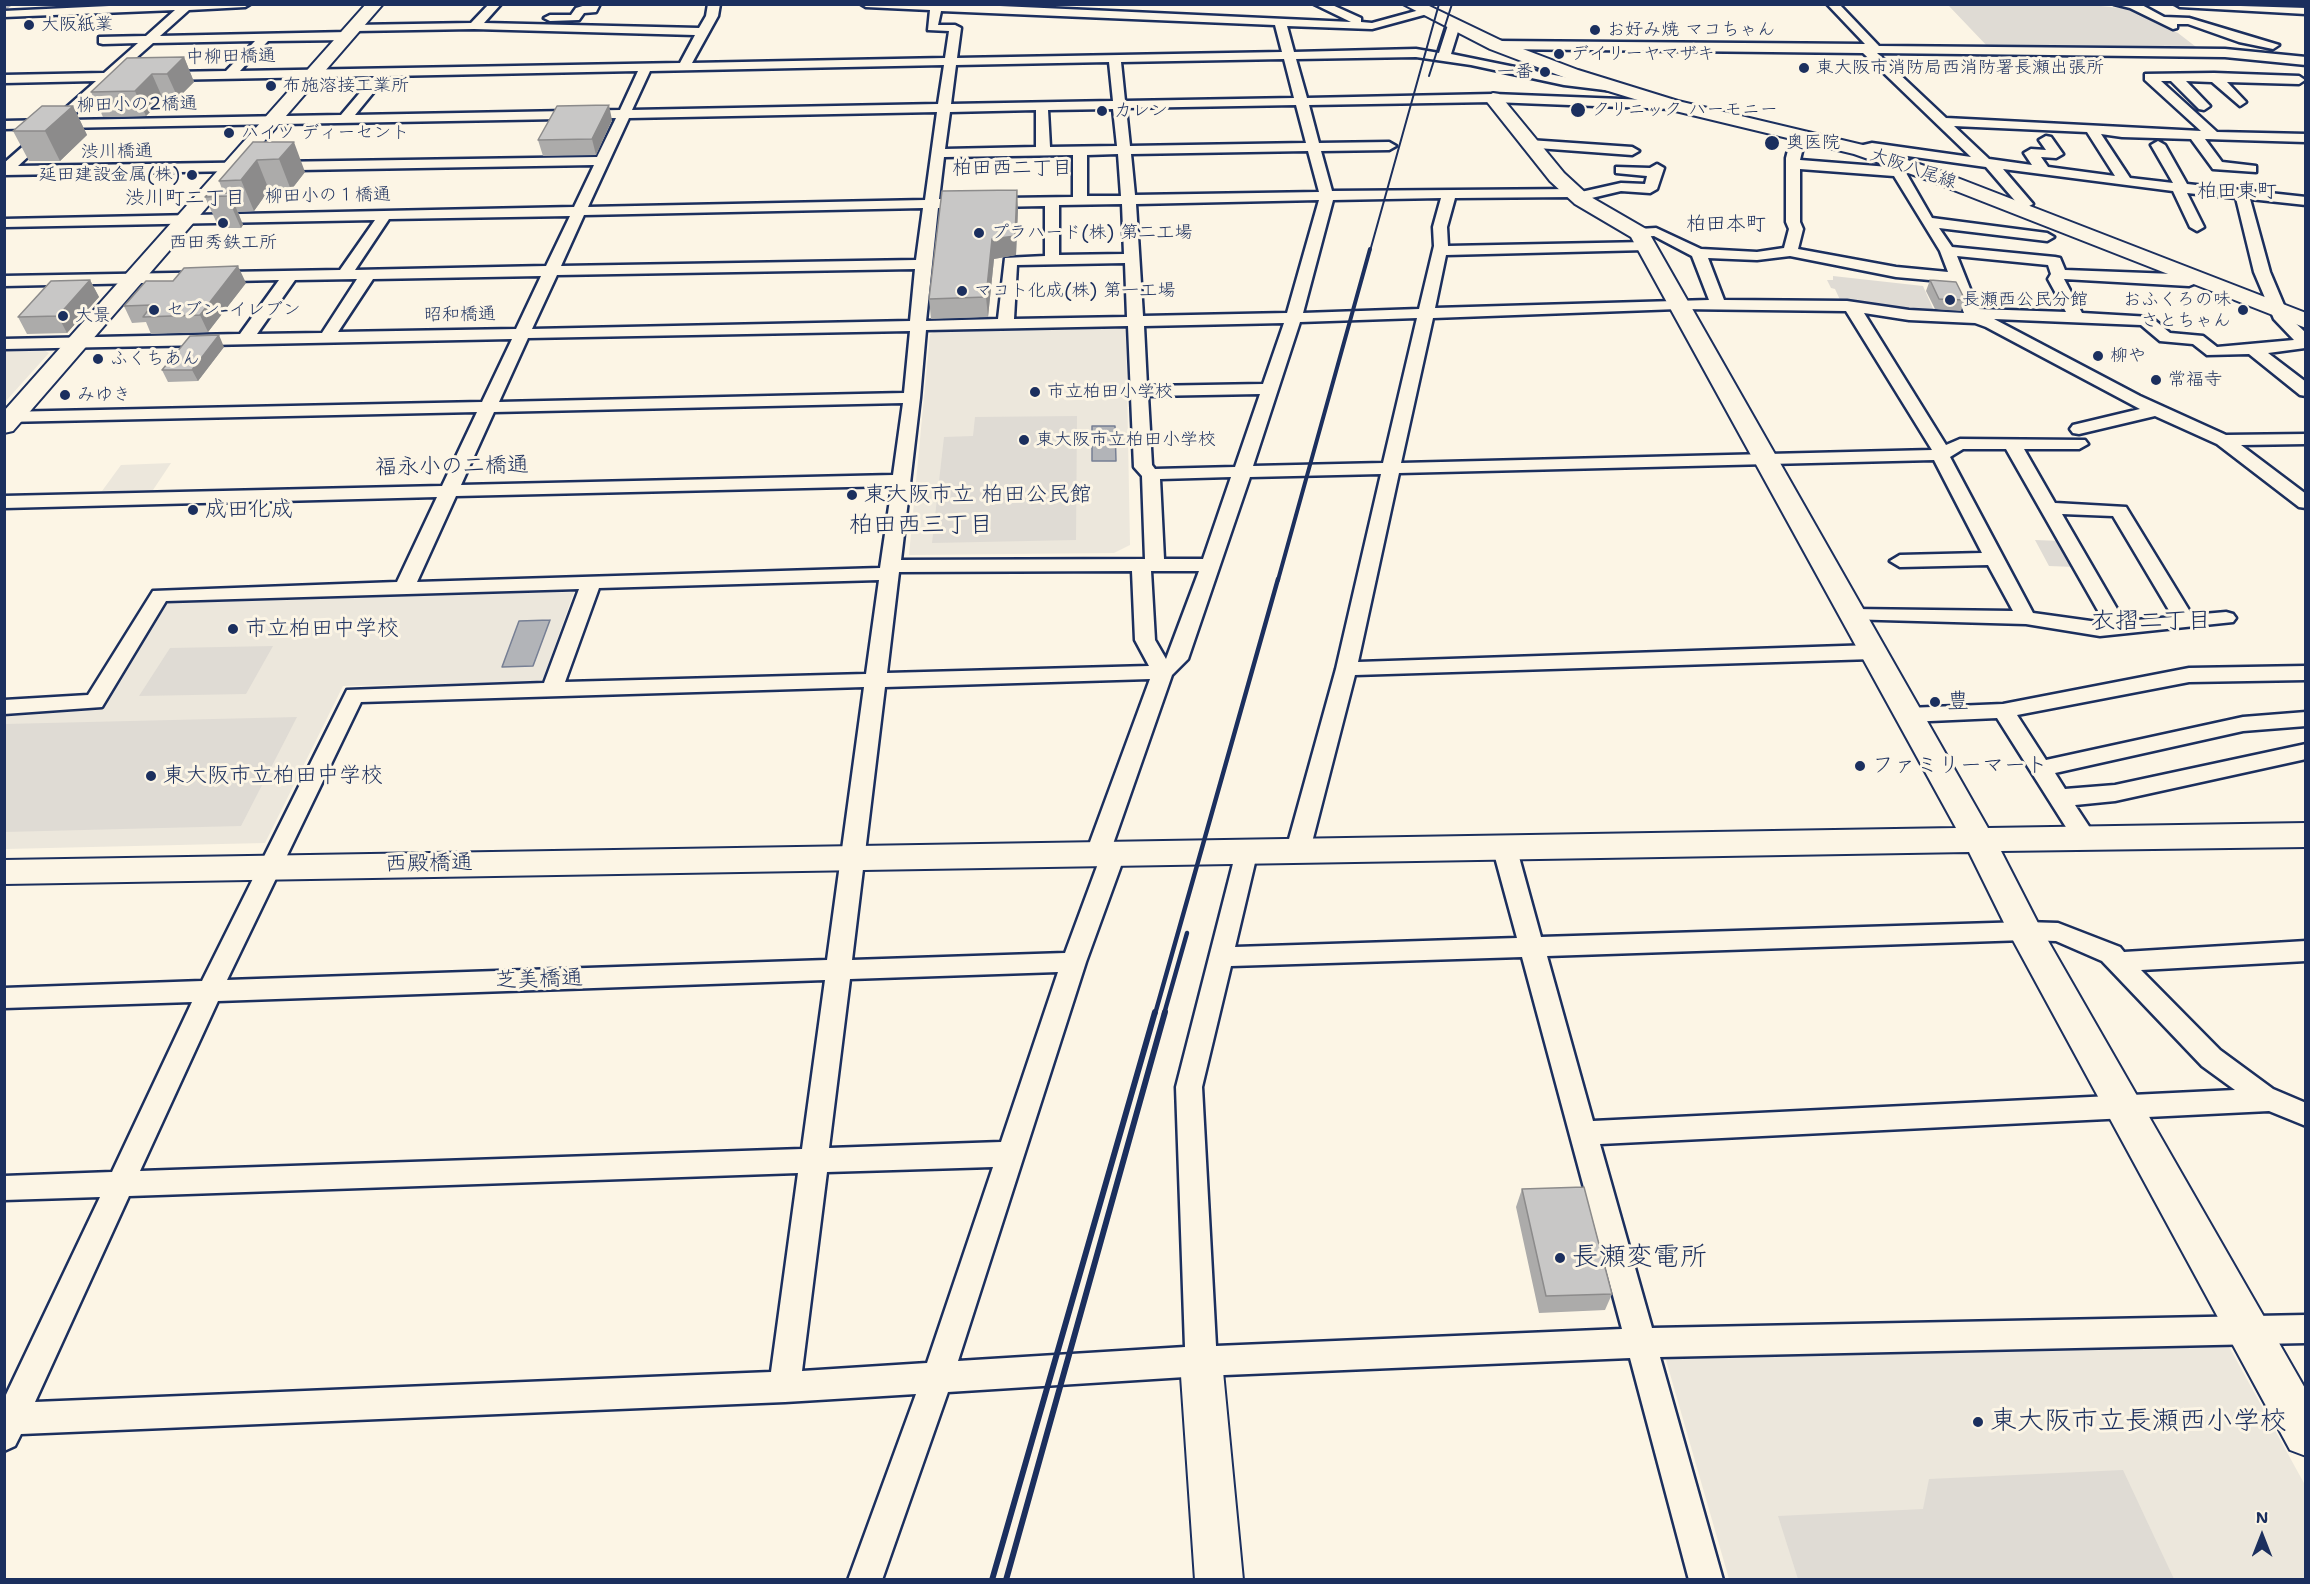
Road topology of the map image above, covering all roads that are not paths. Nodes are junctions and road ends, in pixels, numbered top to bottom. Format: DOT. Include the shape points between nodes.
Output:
graph roads {
  1 [pos="15,4"];
  2 [pos="245,4"];
  3 [pos="375,4"];
  4 [pos="496,4"];
  5 [pos="595,4"];
  6 [pos="714,4"];
  7 [pos="866,4"];
  8 [pos="1319,4"];
  9 [pos="1832,4"];
  10 [pos="2120,4"];
  11 [pos="2180,4"];
  12 [pos="2132,5"];
  13 [pos="163,6"];
  14 [pos="117,7"];
  15 [pos="185,7"];
  16 [pos="936,7"];
  17 [pos="1047,8"];
  18 [pos="1419,8"];
  19 [pos="1106,9"];
  20 [pos="2306,10"];
  21 [pos="4,13"];
  22 [pos="2161,20"];
  23 [pos="479,22"];
  24 [pos="1280,22"];
  25 [pos="1454,25"];
  26 [pos="1372,26"];
  27 [pos="351,32"];
  28 [pos="701,32"];
  29 [pos="265,37"];
  30 [pos="194,38"];
  31 [pos="149,39"];
  32 [pos="103,40"];
  33 [pos="1496,45"];
  34 [pos="1870,48"];
  35 [pos="2306,52"];
  36 [pos="2225,53"];
  37 [pos="2250,56"];
  38 [pos="1447,57"];
  39 [pos="1289,58"];
  40 [pos="1115,60"];
  41 [pos="2306,60"];
  42 [pos="950,63"];
  43 [pos="683,68"];
  44 [pos="645,69"];
  45 [pos="383,73"];
  46 [pos="314,74"];
  47 [pos="1472,74"];
  48 [pos="229,75"];
  49 [pos="155,76"];
  50 [pos="2173,76"];
  51 [pos="107,77"];
  52 [pos="2214,77"];
  53 [pos="1568,78"];
  54 [pos="4,79"];
  55 [pos="2302,82"];
  56 [pos="1494,98"];
  57 [pos="1300,102"];
  58 [pos="2240,102"];
  59 [pos="1120,105"];
  60 [pos="1673,105"];
  61 [pos="1042,106"];
  62 [pos="2204,106"];
  63 [pos="944,108"];
  64 [pos="1434,112"];
  65 [pos="624,114"];
  66 [pos="345,119"];
  67 [pos="270,121"];
  68 [pos="1943,122"];
  69 [pos="56,124"];
  70 [pos="4,125"];
  71 [pos="2091,128"];
  72 [pos="1309,133"];
  73 [pos="1330,133"];
  74 [pos="2193,133"];
  75 [pos="1799,135"];
  76 [pos="2217,135"];
  77 [pos="1959,137"];
  78 [pos="2306,138"];
  79 [pos="2046,140"];
  80 [pos="2100,141"];
  81 [pos="1529,144"];
  82 [pos="2158,145"];
  83 [pos="1389,146"];
  84 [pos="1313,148"];
  85 [pos="1860,150"];
  86 [pos="1043,151"];
  87 [pos="1080,151"];
  88 [pos="1124,151"];
  89 [pos="1632,151"];
  90 [pos="938,153"];
  91 [pos="603,161"];
  92 [pos="1793,164"];
  93 [pos="1988,164"];
  94 [pos="1896,167"];
  95 [pos="229,168"];
  96 [pos="2251,169"];
  97 [pos="1621,170"];
  98 [pos="5,171"];
  99 [pos="2044,172"];
  100 [pos="2125,182"];
  101 [pos="2180,188"];
  102 [pos="1449,194"];
  103 [pos="1577,195"];
  104 [pos="2242,195"];
  105 [pos="1327,196"];
  106 [pos="2265,196"];
  107 [pos="1129,201"];
  108 [pos="2306,201"];
  109 [pos="1052,202"];
  110 [pos="1080,202"];
  111 [pos="931,204"];
  112 [pos="2019,207"];
  113 [pos="580,211"];
  114 [pos="385,215"];
  115 [pos="2040,216"];
  116 [pos="184,219"];
  117 [pos="4,222"];
  118 [pos="1927,222"];
  119 [pos="2197,227"];
  120 [pos="2047,237"];
  121 [pos="1643,240"];
  122 [pos="1440,251"];
  123 [pos="1947,251"];
  124 [pos="1790,252"];
  125 [pos="1698,253"];
  126 [pos="1132,258"];
  127 [pos="1052,260"];
  128 [pos="923,264"];
  129 [pos="2057,268"];
  130 [pos="552,270"];
  131 [pos="368,274"];
  132 [pos="344,275"];
  133 [pos="290,276"];
  134 [pos="1958,278"];
  135 [pos="2196,278"];
  136 [pos="132,279"];
  137 [pos="4,281"];
  138 [pos="1678,304"];
  139 [pos="1718,304"];
  140 [pos="1852,307"];
  141 [pos="2279,311"];
  142 [pos="1425,315"];
  143 [pos="2075,315"];
  144 [pos="1974,316"];
  145 [pos="1294,318"];
  146 [pos="1136,321"];
  147 [pos="2306,321"];
  148 [pos="1006,324"];
  149 [pos="917,326"];
  150 [pos="522,333"];
  151 [pos="327,337"];
  152 [pos="245,339"];
  153 [pos="78,342"];
  154 [pos="4,344"];
  155 [pos="2253,349"];
  156 [pos="1271,389"];
  157 [pos="1140,391"];
  158 [pos="2306,391"];
  159 [pos="912,398"];
  160 [pos="488,407"];
  161 [pos="2157,410"];
  162 [pos="7,420"];
  163 [pos="2306,439"];
  164 [pos="2223,440"];
  165 [pos="2012,444"];
  166 [pos="1942,454"];
  167 [pos="1765,458"];
  168 [pos="1391,468"];
  169 [pos="1243,471"];
  170 [pos="1151,474"];
  171 [pos="901,480"];
  172 [pos="450,491"];
  173 [pos="4,502"];
  174 [pos="2306,503"];
  175 [pos="2049,508"];
  176 [pos="1995,559"];
  177 [pos="1900,561"];
  178 [pos="1148,565"];
  179 [pos="1211,565"];
  180 [pos="889,570"];
  181 [pos="591,582"];
  182 [pos="404,588"];
  183 [pos="1852,615"];
  184 [pos="2026,618"];
  185 [pos="2226,618"];
  186 [pos="2186,621"];
  187 [pos="2118,628"];
  188 [pos="1873,652"];
  189 [pos="1346,669"];
  190 [pos="1163,672"];
  191 [pos="2306,673"];
  192 [pos="874,682"];
  193 [pos="552,690"];
  194 [pos="4,707"];
  195 [pos="2003,711"];
  196 [pos="1908,715"];
  197 [pos="2306,719"];
  198 [pos="2306,751"];
  199 [pos="2040,769"];
  200 [pos="2059,798"];
  201 [pos="2306,835"];
  202 [pos="2084,837"];
  203 [pos="1977,838"];
  204 [pos="1504,846"];
  205 [pos="1246,849"];
  206 [pos="1298,850"];
  207 [pos="1106,853"];
  208 [pos="853,857"];
  209 [pos="268,866"];
  210 [pos="4,872"];
  211 [pos="2025,931"];
  212 [pos="1531,947"];
  213 [pos="2306,951"];
  214 [pos="1220,957"];
  215 [pos="1074,962"];
  216 [pos="2119,962"];
  217 [pos="838,972"];
  218 [pos="210,990"];
  219 [pos="4,998"];
  220 [pos="2270,1100"];
  221 [pos="2123,1107"];
  222 [pos="2306,1115"];
  223 [pos="1582,1133"];
  224 [pos="1011,1154"];
  225 [pos="813,1161"];
  226 [pos="120,1184"];
  227 [pos="4,1188"];
  228 [pos="2306,1329"];
  229 [pos="2246,1330"];
  230 [pos="1639,1343"];
  231 [pos="1201,1361"];
  232 [pos="937,1379"];
  233 [pos="785,1387"];
  234 [pos="7,1424"];
  235 [pos="2306,1434"];
  236 [pos="865,1580"];
  237 [pos="1219,1580"];
  238 [pos="1706,1580"];
  1 -- 21 [label="street"];
  2 -- 15 [label="street"];
  3 -- 27 [label="street"];
  4 -- 23 [label="street"];
  5 -- 23 [label="street" via="592,10 580,10 575,18"];
  6 -- 28 [label="street" via="712,16"];
  7 -- 16 [label="street"];
  8 -- 26 [label="street"];
  9 -- 34 [label="street"];
  10 -- 12 [label="street"];
  11 -- 20 [label="street"];
  12 -- 22 [label="street"];
  13 -- 14 [label="street"];
  13 -- 15 [label="street"];
  14 -- 21 [label="street"];
  15 -- 31 [label="street"];
  16 -- 17 [label="street"];
  16 -- 42 [label="street" via="932,28 955,28"];
  17 -- 19 [label="street"];
  18 -- 25 [label="street, 大阪八尾線"];
  18 -- 26 [label="street"];
  19 -- 24 [label="street"];
  22 -- 35 [label="street" via="2188,21 2239,38"];
  22 -- 36 [label="street"];
  23 -- 27 [label="street"];
  23 -- 28 [label="street"];
  24 -- 26 [label="street"];
  24 -- 39 [label="street"];
  25 -- 33 [label="street, 大阪八尾線"];
  25 -- 38 [label="street"];
  27 -- 29 [label="street"];
  27 -- 46 [label="street"];
  28 -- 43 [label="street"];
  29 -- 30 [label="street"];
  29 -- 48 [label="street"];
  30 -- 31 [label="street"];
  30 -- 49 [label="street"];
  31 -- 32 [label="street"];
  31 -- 51 [label="street"];
  33 -- 34 [label="street"];
  33 -- 53 [label="street, 大阪八尾線"];
  34 -- 36 [label="street"];
  34 -- 68 [label="street"];
  36 -- 37 [label="street"];
  37 -- 41 [label="street"];
  37 -- 55 [label="street"];
  38 -- 39 [label="street, 中柳田橋通" via="1416,53"];
  38 -- 47 [label="street"];
  38 -- 53 [label="street, 中柳田橋通"];
  39 -- 40 [label="street, 中柳田橋通"];
  39 -- 57 [label="street"];
  40 -- 42 [label="street, 中柳田橋通"];
  40 -- 59 [label="street"];
  42 -- 43 [label="street, 中柳田橋通"];
  42 -- 63 [label="street"];
  43 -- 44 [label="street, 中柳田橋通"];
  44 -- 45 [label="street, 中柳田橋通"];
  44 -- 65 [label="street"];
  45 -- 46 [label="street, 中柳田橋通"];
  45 -- 66 [label="street"];
  46 -- 48 [label="street, 中柳田橋通"];
  46 -- 67 [label="street"];
  48 -- 49 [label="street, 中柳田橋通"];
  49 -- 51 [label="street, 中柳田橋通"];
  50 -- 52 [label="street"];
  50 -- 62 [label="street"];
  50 -- 76 [label="street" via="2149,77"];
  51 -- 54 [label="street, 中柳田橋通"];
  51 -- 69 [label="street"];
  52 -- 55 [label="street"];
  52 -- 58 [label="street"];
  53 -- 60 [label="street, 大阪八尾線"];
  56 -- 57 [label="street, 柳田小の2橋通"];
  56 -- 60 [label="street"];
  56 -- 64 [label="street"];
  56 -- 81 [label="street"];
  57 -- 59 [label="street, 柳田小の2橋通"];
  57 -- 72 [label="street"];
  59 -- 61 [label="street, 柳田小の2橋通"];
  59 -- 88 [label="street"];
  60 -- 75 [label="street, 大阪八尾線"];
  61 -- 63 [label="street, 柳田小の2橋通"];
  61 -- 86 [label="street"];
  63 -- 65 [label="street, 柳田小の2橋通"];
  63 -- 90 [label="street"];
  65 -- 66 [label="street, 柳田小の2橋通"];
  65 -- 91 [label="street"];
  66 -- 67 [label="street, 柳田小の2橋通"];
  67 -- 69 [label="street, 柳田小の2橋通"];
  67 -- 95 [label="street"];
  68 -- 71 [label="street"];
  68 -- 77 [label="street"];
  69 -- 70 [label="street, 柳田小の2橋通"];
  69 -- 98 [label="street"];
  71 -- 74 [label="street" via="2122,133"];
  71 -- 80 [label="street"];
  72 -- 73 [label="street"];
  72 -- 84 [label="street"];
  74 -- 76 [label="street"];
  74 -- 96 [label="street" via="2218,166"];
  75 -- 85 [label="street, 大阪八尾線"];
  75 -- 92 [label="street"];
  76 -- 78 [label="street"];
  76 -- 96 [label="street" via="2239,152"];
  77 -- 79 [label="street"];
  77 -- 93 [label="street"];
  79 -- 80 [label="street"];
  79 -- 99 [label="street" via="2056,154 2031,153"];
  80 -- 100 [label="street"];
  81 -- 89 [label="street"];
  81 -- 103 [label="street"];
  82 -- 101 [label="street"];
  83 -- 84 [label="street"];
  84 -- 88 [label="street"];
  84 -- 105 [label="street"];
  85 -- 93 [label="street" via="1872,147"];
  85 -- 94 [label="street, 大阪八尾線"];
  86 -- 87 [label="street"];
  86 -- 90 [label="street"];
  87 -- 88 [label="street"];
  87 -- 110 [label="street"];
  88 -- 107 [label="street"];
  90 -- 111 [label="street"];
  91 -- 95 [label="street, 渋川橋通"];
  91 -- 113 [label="street"];
  92 -- 94 [label="street"];
  92 -- 124 [label="street" via="1796,229"];
  93 -- 99 [label="street"];
  93 -- 112 [label="street" via="2026,204"];
  94 -- 112 [label="street, 大阪八尾線"];
  94 -- 118 [label="street"];
  95 -- 98 [label="street, 渋川橋通"];
  95 -- 116 [label="street"];
  96 -- 106 [label="street"];
  97 -- 103 [label="street, 柳田小の１橋通" via="1656,170 1650,189 1621,187"];
  99 -- 100 [label="street"];
  100 -- 101 [label="street"];
  101 -- 104 [label="street"];
  101 -- 119 [label="street"];
  102 -- 103 [label="street, 柳田小の１橋通"];
  102 -- 105 [label="street, 柳田小の１橋通"];
  102 -- 122 [label="street" via="1440,227"];
  103 -- 121 [label="street"];
  104 -- 106 [label="street"];
  104 -- 141 [label="street" via="2262,272"];
  105 -- 107 [label="street, 柳田小の１橋通"];
  105 -- 145 [label="street"];
  106 -- 108 [label="street"];
  107 -- 110 [label="street, 柳田小の１橋通"];
  107 -- 126 [label="street"];
  109 -- 110 [label="street, 柳田小の１橋通"];
  109 -- 111 [label="street, 柳田小の１橋通"];
  109 -- 127 [label="street"];
  111 -- 113 [label="street, 柳田小の１橋通"];
  111 -- 128 [label="street"];
  112 -- 115 [label="street, 大阪八尾線"];
  113 -- 114 [label="street, 柳田小の１橋通"];
  113 -- 130 [label="street"];
  114 -- 116 [label="street, 柳田小の１橋通"];
  114 -- 132 [label="street"];
  115 -- 120 [label="street"];
  115 -- 135 [label="street, 大阪八尾線"];
  116 -- 117 [label="street, 柳田小の１橋通"];
  116 -- 136 [label="street"];
  118 -- 120 [label="street"];
  118 -- 123 [label="street"];
  120 -- 129 [label="street"];
  121 -- 122 [label="street"];
  121 -- 125 [label="street" via="1656,232"];
  121 -- 138 [label="street"];
  122 -- 142 [label="street"];
  123 -- 129 [label="street"];
  123 -- 134 [label="street"];
  124 -- 125 [label="street" via="1757,256"];
  124 -- 134 [label="street" via="1896,272"];
  125 -- 139 [label="street"];
  126 -- 127 [label="street"];
  126 -- 146 [label="street"];
  127 -- 148 [label="street" via="1010,261"];
  128 -- 130 [label="street"];
  128 -- 149 [label="street"];
  129 -- 135 [label="street" via="2189,281"];
  129 -- 143 [label="street" via="2056,279"];
  130 -- 131 [label="street"];
  130 -- 150 [label="street"];
  131 -- 132 [label="street"];
  131 -- 151 [label="street"];
  132 -- 133 [label="street"];
  133 -- 136 [label="street"];
  133 -- 152 [label="street"];
  134 -- 144 [label="street"];
  135 -- 141 [label="street, 大阪八尾線"];
  136 -- 137 [label="street"];
  136 -- 153 [label="street"];
  138 -- 139 [label="street, 昭和橋通"];
  138 -- 142 [label="street, 昭和橋通"];
  138 -- 167 [label="street"];
  139 -- 140 [label="street, 昭和橋通"];
  140 -- 144 [label="street, 昭和橋通" via="1909,315"];
  140 -- 166 [label="street"];
  141 -- 147 [label="street, 大阪八尾線"];
  141 -- 155 [label="street, 昭和橋通" via="2303,340 2299,345"];
  142 -- 145 [label="street, 昭和橋通"];
  142 -- 168 [label="street"];
  143 -- 144 [label="street, 昭和橋通"];
  143 -- 155 [label="street, 昭和橋通" via="2082,319 2145,320 2166,338 2197,339 2213,352"];
  144 -- 161 [label="street"];
  145 -- 146 [label="street, 昭和橋通"];
  145 -- 156 [label="street"];
  146 -- 148 [label="street, 昭和橋通"];
  146 -- 157 [label="street"];
  148 -- 149 [label="street, 昭和橋通"];
  149 -- 150 [label="street, 昭和橋通"];
  149 -- 159 [label="street"];
  150 -- 151 [label="street, 昭和橋通"];
  150 -- 160 [label="street"];
  151 -- 152 [label="street, 昭和橋通"];
  152 -- 153 [label="street, 昭和橋通"];
  153 -- 154 [label="street, 昭和橋通"];
  153 -- 162 [label="street"];
  155 -- 158 [label="street"];
  156 -- 157 [label="street"];
  156 -- 169 [label="street"];
  157 -- 170 [label="street" via="1143,467"];
  159 -- 160 [label="street"];
  159 -- 171 [label="street"];
  160 -- 162 [label="street"];
  160 -- 172 [label="street"];
  161 -- 164 [label="street"];
  161 -- 165 [label="street" via="2079,436"];
  163 -- 164 [label="street"];
  164 -- 174 [label="street"];
  165 -- 166 [label="street" via="1960,444"];
  165 -- 175 [label="street"];
  166 -- 167 [label="street"];
  166 -- 176 [label="street"];
  167 -- 168 [label="street"];
  167 -- 183 [label="street"];
  168 -- 169 [label="street"];
  168 -- 189 [label="street"];
  169 -- 170 [label="street"];
  169 -- 179 [label="street"];
  170 -- 178 [label="street"];
  171 -- 172 [label="street, 福永小の二橋通"];
  171 -- 180 [label="street"];
  172 -- 173 [label="street, 福永小の二橋通"];
  172 -- 182 [label="street"];
  175 -- 186 [label="street" via="2120,512"];
  175 -- 187 [label="street"];
  176 -- 177 [label="street"];
  176 -- 184 [label="street"];
  178 -- 179 [label="street"];
  178 -- 180 [label="street"];
  178 -- 190 [label="street" via="1145,640"];
  179 -- 190 [label="street" via="1178,659"];
  180 -- 181 [label="street"];
  180 -- 192 [label="street"];
  181 -- 182 [label="street"];
  181 -- 193 [label="street"];
  182 -- 194 [label="street" via="160,595 94,702"];
  183 -- 184 [label="street"];
  183 -- 188 [label="street"];
  184 -- 187 [label="street" via="2100,630"];
  185 -- 186 [label="street"];
  186 -- 187 [label="street"];
  188 -- 189 [label="street"];
  188 -- 196 [label="street"];
  189 -- 206 [label="street"];
  190 -- 192 [label="street"];
  190 -- 207 [label="street"];
  191 -- 195 [label="street" via="2189,675"];
  192 -- 193 [label="street"];
  192 -- 208 [label="street"];
  193 -- 209 [label="street" via="354,695"];
  195 -- 196 [label="street"];
  195 -- 199 [label="street"];
  196 -- 203 [label="street"];
  197 -- 199 [label="street" via="2243,724"];
  198 -- 200 [label="street" via="2115,793"];
  199 -- 200 [label="street"];
  200 -- 202 [label="street"];
  201 -- 202 [label="street, 西殿橋通"];
  202 -- 203 [label="street, 西殿橋通"];
  203 -- 204 [label="street, 西殿橋通"];
  203 -- 211 [label="street"];
  204 -- 206 [label="street, 西殿橋通"];
  204 -- 212 [label="street"];
  205 -- 206 [label="street, 西殿橋通"];
  205 -- 207 [label="street, 西殿橋通"];
  205 -- 214 [label="street"];
  207 -- 208 [label="street, 西殿橋通"];
  207 -- 215 [label="street"];
  208 -- 209 [label="street, 西殿橋通"];
  208 -- 217 [label="street"];
  209 -- 210 [label="street, 西殿橋通"];
  209 -- 218 [label="street"];
  211 -- 212 [label="street"];
  211 -- 216 [label="street" via="2058,932 2111,954"];
  211 -- 221 [label="street"];
  212 -- 214 [label="street"];
  212 -- 223 [label="street"];
  213 -- 216 [label="street"];
  214 -- 231 [label="street" via="1189,1087"];
  215 -- 217 [label="street, 芝美橋通"];
  215 -- 224 [label="street"];
  216 -- 220 [label="street" via="2211,1058"];
  217 -- 218 [label="street, 芝美橋通"];
  217 -- 225 [label="street"];
  218 -- 219 [label="street, 芝美橋通"];
  218 -- 226 [label="street"];
  220 -- 221 [label="street"];
  220 -- 222 [label="street"];
  221 -- 223 [label="street"];
  221 -- 229 [label="street"];
  223 -- 230 [label="street"];
  224 -- 225 [label="street"];
  224 -- 232 [label="street"];
  225 -- 226 [label="street"];
  225 -- 233 [label="street"];
  226 -- 227 [label="street"];
  226 -- 234 [label="street"];
  228 -- 229 [label="street"];
  229 -- 230 [label="street"];
  229 -- 235 [label="street"];
  230 -- 231 [label="street"];
  230 -- 238 [label="street"];
  231 -- 232 [label="street"];
  231 -- 237 [label="street"];
  232 -- 233 [label="street"];
  232 -- 236 [label="street"];
  233 -- 234 [label="street"];
}
